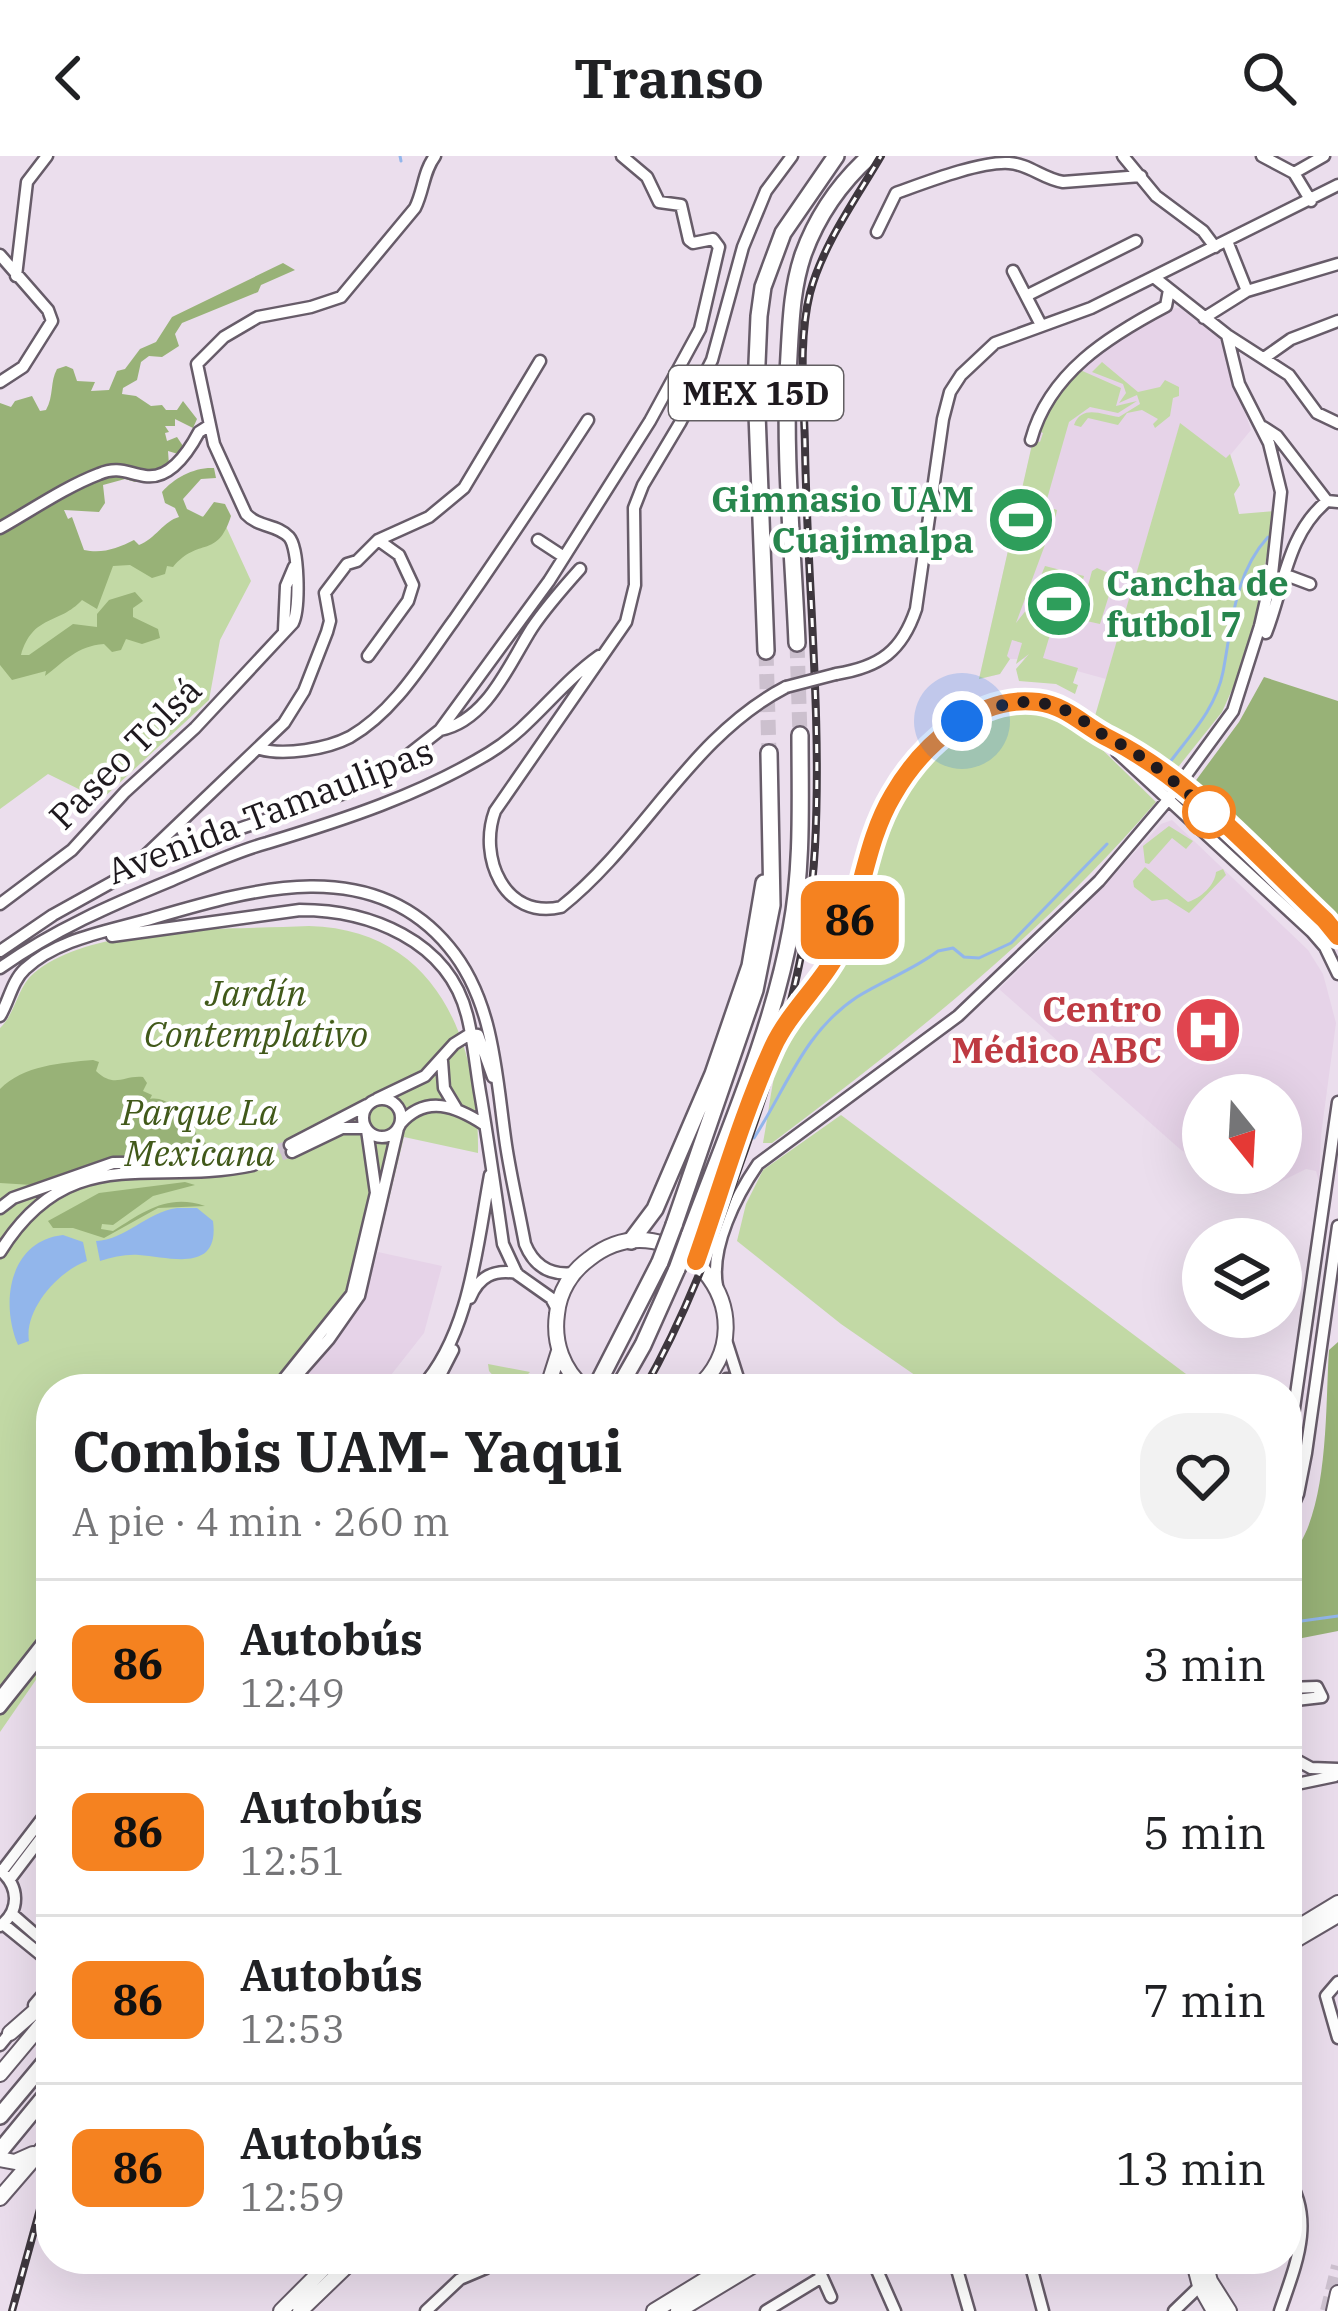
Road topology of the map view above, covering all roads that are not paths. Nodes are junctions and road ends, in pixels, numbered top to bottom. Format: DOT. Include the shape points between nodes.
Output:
graph roads {
  1 [pos="47,156"];
  2 [pos="435,156"];
  3 [pos="622,156"];
  4 [pos="792,156"];
  5 [pos="836,156"];
  6 [pos="870,156"];
  7 [pos="1124,156"];
  8 [pos="1324,156"];
  9 [pos="1267,157"];
  10 [pos="1294,173"];
  11 [pos="1142,176"];
  12 [pos="1338,185"];
  13 [pos="1311,201"];
  14 [pos="877,232"];
  15 [pos="1136,241"];
  16 [pos="1220,244"];
  17 [pos="0,255"];
  18 [pos="1338,264"];
  19 [pos="1013,271"];
  20 [pos="16,276"];
  21 [pos="1155,278"];
  22 [pos="1169,290"];
  23 [pos="1247,291"];
  24 [pos="1026,296"];
  25 [pos="1204,318"];
  26 [pos="1338,321"];
  27 [pos="1041,325"];
  28 [pos="1227,335"];
  29 [pos="1264,358"];
  30 [pos="540,361"];
  31 [pos="0,382"];
  32 [pos="588,420"];
  33 [pos="1338,423"];
  34 [pos="210,425"];
  35 [pos="1262,425"];
  36 [pos="1031,440"];
  37 [pos="214,444"];
  38 [pos="194,447"];
  39 [pos="1332,501"];
  40 [pos="0,528"];
  41 [pos="378,540"];
  42 [pos="538,540"];
  43 [pos="564,557"];
  44 [pos="580,569"];
  45 [pos="1286,575"];
  46 [pos="1310,584"];
  47 [pos="292,594"];
  48 [pos="325,595"];
  49 [pos="1265,633"];
  50 [pos="797,643"];
  51 [pos="766,650"];
  52 [pos="607,651"];
  53 [pos="368,656"];
  54 [pos="554,694"];
  55 [pos="567,705"];
  56 [pos="440,730"];
  57 [pos="800,735"];
  58 [pos="1113,741"];
  59 [pos="260,749"];
  60 [pos="769,753"];
  61 [pos="1180,785"];
  62 [pos="1167,801"];
  63 [pos="179,826"];
  64 [pos="772,839"];
  65 [pos="261,888"];
  66 [pos="0,904"];
  67 [pos="193,906"];
  68 [pos="300,910"];
  69 [pos="185,926"];
  70 [pos="1338,936"];
  71 [pos="0,951"];
  72 [pos="437,962"];
  73 [pos="0,968"];
  74 [pos="465,973"];
  75 [pos="1338,974"];
  76 [pos="0,1016"];
  77 [pos="0,1026"];
  78 [pos="470,1034"];
  79 [pos="443,1058"];
  80 [pos="498,1085"];
  81 [pos="372,1102"];
  82 [pos="1338,1102"];
  83 [pos="456,1108"];
  84 [pos="485,1125"];
  85 [pos="399,1126"];
  86 [pos="366,1129"];
  87 [pos="492,1166"];
  88 [pos="0,1191"];
  89 [pos="13,1198"];
  90 [pos="0,1208"];
  91 [pos="26,1218"];
  92 [pos="1338,1226"];
  93 [pos="631,1241"];
  94 [pos="2,1246"];
  95 [pos="696,1261"];
  96 [pos="574,1273"];
  97 [pos="517,1274"];
  98 [pos="718,1290"];
  99 [pos="557,1309"];
  100 [pos="1306,1321"];
  101 [pos="1325,1324"];
  102 [pos="725,1335"];
  103 [pos="559,1351"];
  104 [pos="291,1374"];
  105 [pos="295,1374"];
  106 [pos="430,1374"];
  107 [pos="441,1374"];
  108 [pos="551,1374"];
  109 [pos="572,1374"];
  110 [pos="603,1374"];
  111 [pos="630,1374"];
  112 [pos="709,1374"];
  113 [pos="738,1374"];
  114 [pos="1299,1374"];
  115 [pos="1302,1469"];
  116 [pos="36,1656"];
  117 [pos="36,1658"];
  118 [pos="1302,1688"];
  119 [pos="0,1697"];
  120 [pos="1302,1699"];
  121 [pos="0,1708"];
  122 [pos="1302,1760"];
  123 [pos="1338,1768"];
  124 [pos="1302,1782"];
  125 [pos="36,1828"];
  126 [pos="36,1840"];
  127 [pos="4,1873"];
  128 [pos="1338,1903"];
  129 [pos="12,1914"];
  130 [pos="1338,1915"];
  131 [pos="2,1925"];
  132 [pos="1302,1925"];
  133 [pos="36,1935"];
  134 [pos="1302,1936"];
  135 [pos="36,1951"];
  136 [pos="1338,1982"];
  137 [pos="36,2000"];
  138 [pos="36,2009"];
  139 [pos="36,2031"];
  140 [pos="3,2034"];
  141 [pos="1338,2038"];
  142 [pos="36,2073"];
  143 [pos="0,2074"];
  144 [pos="36,2108"];
  145 [pos="0,2116"];
  146 [pos="3,2150"];
  147 [pos="36,2151"];
  148 [pos="36,2156"];
  149 [pos="0,2198"];
  150 [pos="318,2274"];
  151 [pos="338,2274"];
  152 [pos="471,2274"];
  153 [pos="715,2274"];
  154 [pos="739,2274"];
  155 [pos="821,2274"];
  156 [pos="879,2274"];
  157 [pos="959,2274"];
  158 [pos="1033,2274"];
  159 [pos="1197,2274"];
  160 [pos="1208,2274"];
  161 [pos="1291,2274"];
  162 [pos="822,2277"];
  163 [pos="1200,2286"];
  164 [pos="831,2297"];
  165 [pos="281,2311"];
  166 [pos="300,2311"];
  167 [pos="426,2311"];
  168 [pos="655,2311"];
  169 [pos="678,2311"];
  170 [pos="766,2311"];
  171 [pos="896,2311"];
  172 [pos="969,2311"];
  173 [pos="1043,2311"];
  174 [pos="1174,2311"];
  175 [pos="1214,2311"];
  176 [pos="1228,2311"];
  177 [pos="1280,2311"];
  1 -- 20 [label="street" via="27,182"];
  2 -- 34 [label="street" via="415,208 340,297 258,317 200,357"];
  3 -- 43 [label="street" via="647,177 659,202 681,205 689,240 713,239 719,247 700,329"];
  4 -- 52 [label="street" via="742,247 712,360 634,508 634,593"];
  5 -- 51 [label="highway, MEX 15D" via="783,233 759,316"];
  6 -- 50 [label="highway, MEX 15D" via="816,224 791,303 786,400"];
  7 -- 11 [label="street"];
  8 -- 10 [label="street"];
  9 -- 10 [label="street"];
  10 -- 13 [label="street"];
  11 -- 14 [label="street" via="1063,182 994,164 896,193"];
  11 -- 16 [label="street"];
  12 -- 13 [label="street"];
  13 -- 16 [label="street"];
  15 -- 24 [label="street"];
  16 -- 21 [label="street"];
  16 -- 23 [label="street"];
  17 -- 20 [label="street"];
  18 -- 23 [label="street"];
  19 -- 24 [label="street"];
  20 -- 31 [label="street" via="52,321 23,367"];
  21 -- 22 [label="street"];
  21 -- 27 [label="street"];
  22 -- 25 [label="street"];
  22 -- 36 [label="street" via="1166,306 1105,339 1057,388"];
  23 -- 25 [label="street"];
  24 -- 27 [label="street"];
  25 -- 28 [label="street"];
  26 -- 29 [label="street"];
  27 -- 55 [label="street, bridge" via="995,343 950,392 908,633 885,659 760,701 707,747 570,900 536,911 494,868 489,826"];
  28 -- 29 [label="street"];
  28 -- 35 [label="street" via="1239,384"];
  29 -- 33 [label="street"];
  30 -- 41 [label="street" via="464,488 429,517"];
  32 -- 59 [label="street" via="407,686 349,737"];
  34 -- 37 [label="street"];
  34 -- 38 [label="street"];
  35 -- 39 [label="street"];
  35 -- 61 [label="street" via="1281,492 1260,626 1234,711"];
  37 -- 38 [label="street"];
  37 -- 47 [label="street" via="246,514 295,544"];
  38 -- 40 [label="street" via="156,475 97,474"];
  39 -- 45 [label="street" via="1296,537"];
  41 -- 48 [label="street"];
  41 -- 53 [label="street" via="399,555 413,585"];
  42 -- 43 [label="street"];
  43 -- 56 [label="street"];
  44 -- 56 [label="street" via="479,707"];
  45 -- 46 [label="street"];
  45 -- 49 [label="street"];
  47 -- 48 [label="street"];
  47 -- 66 [label="street, Paseo Tolsá" via="297,615 195,728 71,850"];
  48 -- 59 [label="street" via="330,621 304,691"];
  52 -- 54 [label="street, Avenida Tamaulipas"];
  52 -- 55 [label="street"];
  54 -- 55 [label="street"];
  54 -- 73 [label="street, Avenida Tamaulipas" via="522,730 450,773 106,907"];
  56 -- 63 [label="street" via="348,792 195,843"];
  57 -- 111 [label="highway, bridge" via="792,928 774,999 677,1269"];
  58 -- 61 [label="street"];
  58 -- 62 [label="street"];
  58 -- 95 [label="street" via="1052,705 1015,701 962,721 914,764 879,821 842,946 773,1047"];
  59 -- 63 [label="street"];
  60 -- 64 [label="highway"];
  61 -- 62 [label="street"];
  61 -- 70 [label="street"];
  62 -- 75 [label="street" via="1312,932"];
  62 -- 98 [label="street" via="1099,881 958,1016 758,1164 714,1264"];
  63 -- 71 [label="street" via="125,875"];
  64 -- 93 [label="highway" via="750,966 713,1075 655,1209"];
  64 -- 110 [label="highway, bridge" via="772,905 755,990 660,1262"];
  65 -- 67 [label="street, Avenida Tamaulipas"];
  65 -- 68 [label="street" via="256,910"];
  65 -- 74 [label="street, Avenida Tamaulipas" via="339,888 394,905 448,946"];
  67 -- 69 [label="street"];
  67 -- 76 [label="street, Avenida Tamaulipas" via="86,937 34,962"];
  68 -- 69 [label="street, Avenida Tamaulipas"];
  68 -- 72 [label="street, Avenida Tamaulipas" via="387,925"];
  69 -- 77 [label="street, Avenida Tamaulipas" via="88,942 37,966"];
  72 -- 74 [label="street" via="454,977"];
  72 -- 78 [label="street, Avenida Tamaulipas" via="463,1004"];
  74 -- 80 [label="street, Avenida Tamaulipas" via="485,1017"];
  78 -- 79 [label="street"];
  78 -- 80 [label="street"];
  78 -- 84 [label="street, Avenida Tamaulipas"];
  79 -- 81 [label="street"];
  79 -- 83 [label="street" via="443,1088"];
  80 -- 96 [label="street, Avenida Tamaulipas" via="525,1244 542,1267"];
  81 -- 85 [label="street" via="396,1105"];
  81 -- 86 [label="street" via="362,1116"];
  81 -- 86 [label="street" via="291,1148 341,1128"];
  82 -- 100 [label="street"];
  83 -- 84 [label="street"];
  83 -- 85 [label="street" via="419,1107"];
  84 -- 87 [label="street, Avenida Tamaulipas"];
  85 -- 86 [label="street" via="383,1137"];
  85 -- 105 [label="street" via="359,1296"];
  86 -- 104 [label="street" via="376,1193 352,1294"];
  87 -- 97 [label="street, Avenida Tamaulipas" via="503,1244"];
  87 -- 106 [label="street" via="459,1315"];
  88 -- 89 [label="street"];
  89 -- 90 [label="street"];
  89 -- 91 [label="street"];
  89 -- 91 [label="street" via="113,1163 252,1161 224,1171 106,1174"];
  91 -- 94 [label="street"];
  92 -- 101 [label="street"];
  93 -- 95 [label="main road" via="675,1248"];
  93 -- 96 [label="main road" via="599,1252"];
  95 -- 98 [label="main road"];
  96 -- 99 [label="main road"];
  97 -- 99 [label="street"];
  97 -- 107 [label="street" via="493,1273 478,1283"];
  98 -- 102 [label="main road"];
  99 -- 103 [label="main road"];
  100 -- 101 [label="street"];
  100 -- 114 [label="street"];
  101 -- 115 [label="street"];
  102 -- 112 [label="main road"];
  102 -- 113 [label="street"];
  103 -- 108 [label="main road"];
  103 -- 109 [label="main road"];
  116 -- 119 [label="street"];
  117 -- 121 [label="street"];
  118 -- 120 [label="street" via="1317,1687 1322,1697"];
  122 -- 123 [label="street"];
  123 -- 124 [label="street"];
  125 -- 127 [label="street"];
  126 -- 127 [label="street"];
  127 -- 129 [label="street" via="16,1896"];
  128 -- 132 [label="main road"];
  129 -- 131 [label="street"];
  129 -- 133 [label="street"];
  130 -- 134 [label="main road"];
  131 -- 135 [label="street"];
  136 -- 141 [label="street" via="1326,1996"];
  137 -- 140 [label="street"];
  138 -- 140 [label="main road"];
  139 -- 143 [label="main road"];
  142 -- 145 [label="highway"];
  144 -- 146 [label="highway"];
  146 -- 147 [label="main road" via="25,2159"];
  148 -- 149 [label="main road"];
  150 -- 165 [label="main road"];
  151 -- 166 [label="main road"];
  152 -- 167 [label="street"];
  153 -- 168 [label="main road"];
  154 -- 169 [label="main road"];
  155 -- 162 [label="street"];
  156 -- 171 [label="street"];
  157 -- 172 [label="street"];
  158 -- 173 [label="street"];
  159 -- 163 [label="main road"];
  160 -- 176 [label="main road"];
  161 -- 177 [label="street"];
  162 -- 164 [label="street"];
  162 -- 170 [label="street"];
  163 -- 174 [label="street"];
  163 -- 175 [label="main road"];
}
